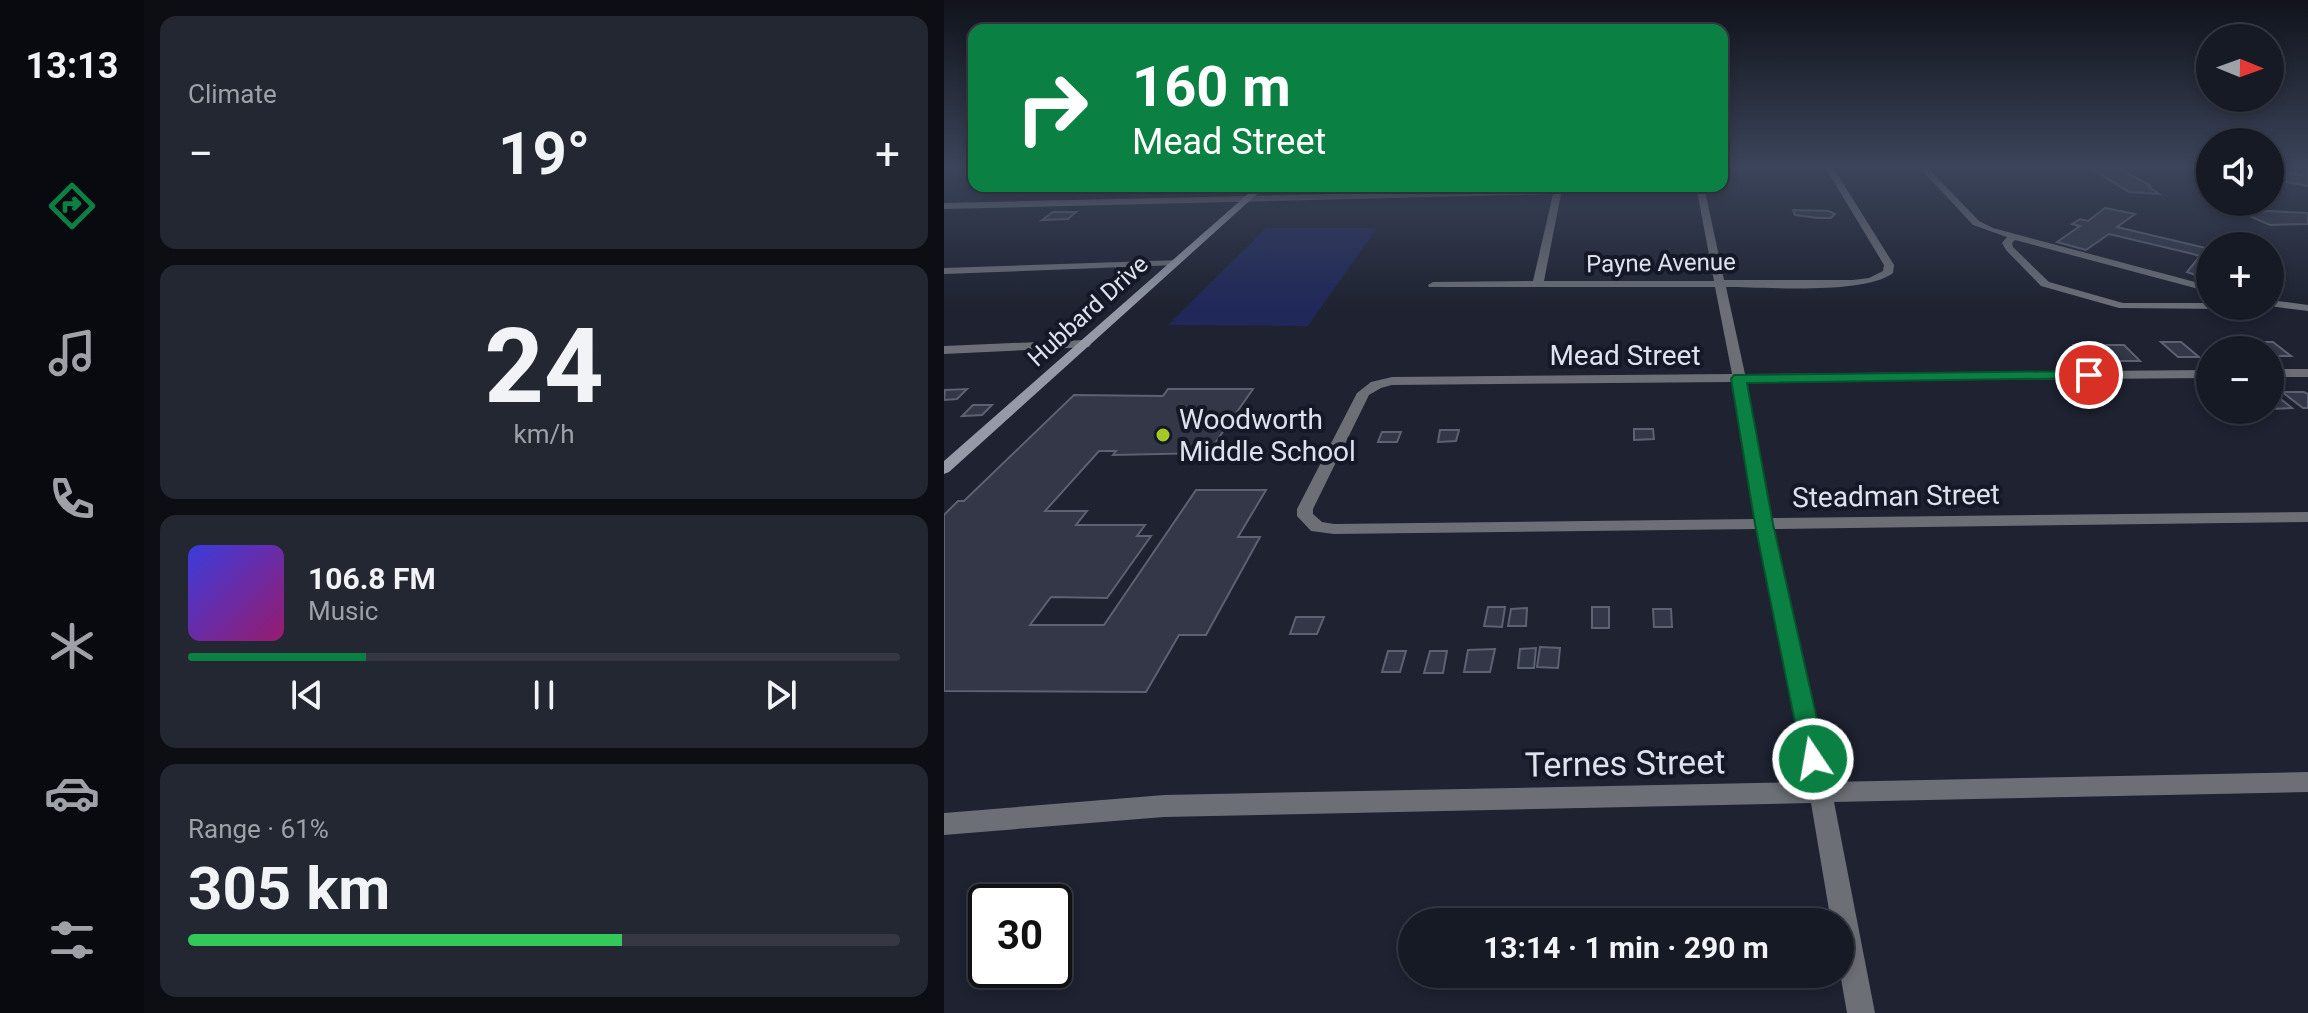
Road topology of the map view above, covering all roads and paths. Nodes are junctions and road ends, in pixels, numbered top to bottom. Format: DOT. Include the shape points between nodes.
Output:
graph roads {
  1 [pos="1230,214"];
  2 [pos="1553,214"];
  3 [pos="1705,214"];
  4 [pos="1858,214"];
  5 [pos="1968,214"];
  6 [pos="2012,237"];
  7 [pos="1176,262"];
  8 [pos="944,271"];
  9 [pos="1719,283"];
  10 [pos="1538,284"];
  11 [pos="1433,285"];
  12 [pos="2196,285"];
  13 [pos="2284,305"];
  14 [pos="2196,306"];
  15 [pos="2308,308"];
  16 [pos="1085,344"];
  17 [pos="944,350"];
  18 [pos="2284,373"];
  19 [pos="2308,373"];
  20 [pos="2196,374"];
  21 [pos="1739,379"];
  22 [pos="944,468"];
  23 [pos="1305,509"];
  24 [pos="2308,517"];
  25 [pos="1764,524"];
  26 [pos="2308,782"];
  27 [pos="1819,793"];
  28 [pos="944,824"];
  29 [pos="1861,1013"];
  1 -- 7 [label="street, Hubbard Drive"];
  2 -- 10 [label="street"];
  3 -- 9 [label="street"];
  4 -- 9 [label="street, Payne Avenue" via="1889,265 1888,273 1862,282"];
  5 -- 6 [label="street"];
  6 -- 12 [label="street"];
  6 -- 14 [label="street" via="2009,248 2045,284 2123,306"];
  7 -- 8 [label="street"];
  7 -- 16 [label="street, Hubbard Drive"];
  9 -- 10 [label="street, Payne Avenue"];
  9 -- 21 [label="street"];
  10 -- 11 [label="street, Payne Avenue"];
  13 -- 15 [label="street"];
  16 -- 17 [label="street"];
  16 -- 22 [label="street, Hubbard Drive"];
  18 -- 19 [label="street"];
  20 -- 21 [label="street, Mead Street"];
  21 -- 23 [label="street, Mead Street" via="1376,385 1364,393"];
  21 -- 25 [label="street"];
  23 -- 25 [label="street, Steadman Street" via="1310,523 1334,529"];
  24 -- 25 [label="street, Steadman Street"];
  25 -- 27 [label="street"];
  26 -- 27 [label="street, Ternes Street"];
  27 -- 28 [label="street, Ternes Street" via="1164,806"];
  27 -- 29 [label="street"];
}
